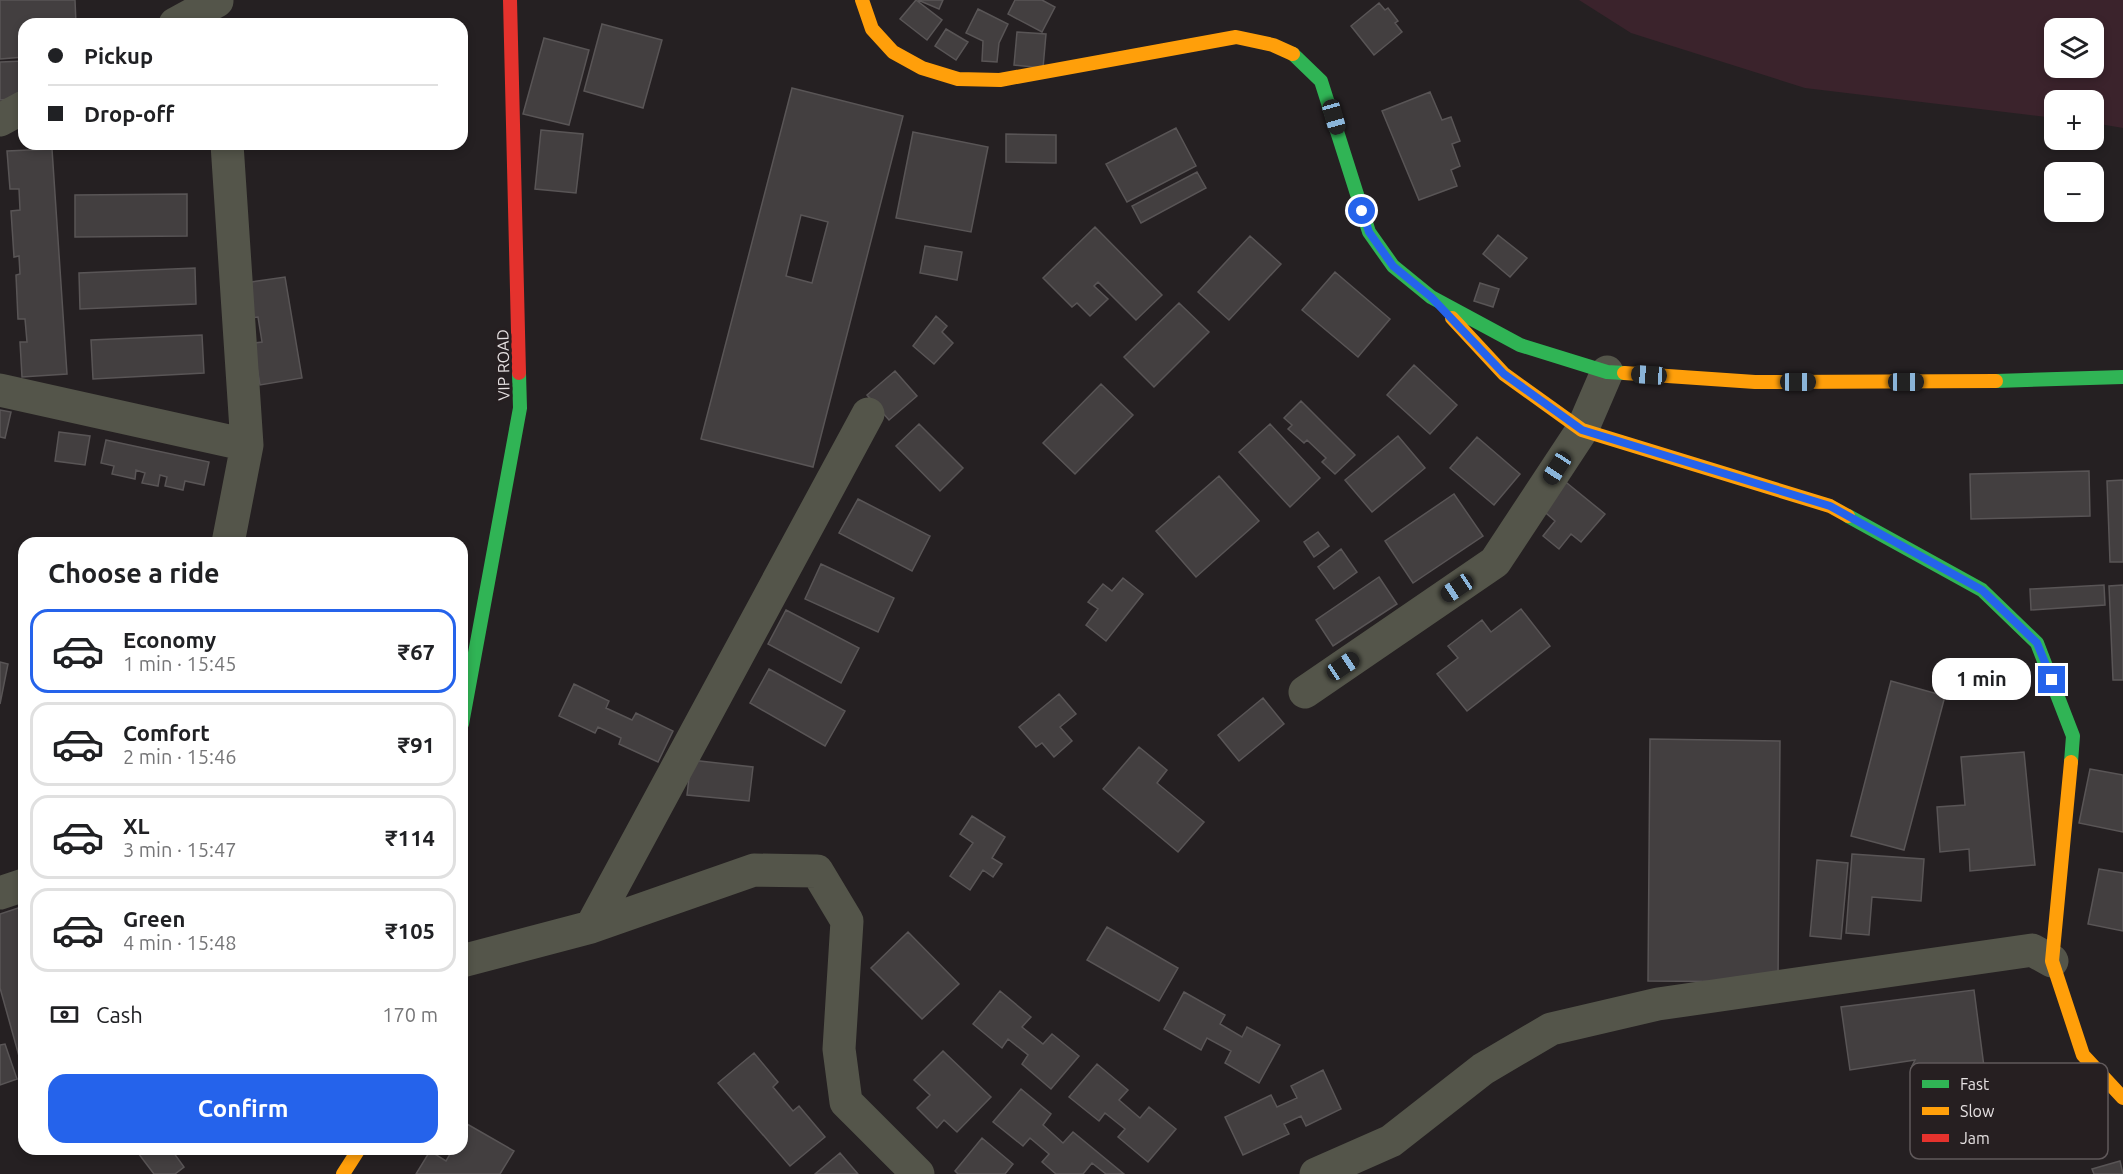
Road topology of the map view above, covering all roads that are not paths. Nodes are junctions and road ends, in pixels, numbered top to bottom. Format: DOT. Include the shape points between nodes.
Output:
graph roads {
  1 [pos="510,0"];
  2 [pos="862,0"];
  3 [pos="218,8"];
  4 [pos="191,18"];
  5 [pos="18,110"];
  6 [pos="0,120"];
  7 [pos="227,150"];
  8 [pos="1431,297"];
  9 [pos="1607,372"];
  10 [pos="2123,377"];
  11 [pos="0,390"];
  12 [pos="868,414"];
  13 [pos="1582,430"];
  14 [pos="247,444"];
  15 [pos="229,537"];
  16 [pos="468,691"];
  17 [pos="1305,692"];
  18 [pos="18,887"];
  19 [pos="0,893"];
  20 [pos="591,927"];
  21 [pos="468,960"];
  22 [pos="2052,961"];
  23 [pos="2090,1063"];
  24 [pos="2108,1082"];
  25 [pos="2123,1098"];
  26 [pos="355,1155"];
  27 [pos="343,1174"];
  28 [pos="918,1174"];
  29 [pos="1316,1174"];
  1 -- 16 [label="main road, VIP ROAD" via="520,408"];
  2 -- 8 [label="main road" via="872,29 893,52 922,68 958,80 1011,78 1236,38 1257,39 1290,51 1307,63 1321,81 1369,232 1393,266"];
  3 -- 4 [label="street"];
  5 -- 6 [label="street"];
  7 -- 14 [label="street"];
  8 -- 9 [label="main road" via="1520,345"];
  8 -- 13 [label="main road" via="1504,374"];
  9 -- 10 [label="main road" via="1755,382"];
  9 -- 13 [label="street"];
  11 -- 14 [label="street"];
  12 -- 20 [label="street"];
  13 -- 17 [label="street" via="1495,562"];
  13 -- 22 [label="main road" via="1830,506 1982,590 2037,643 2073,736"];
  14 -- 15 [label="street"];
  18 -- 19 [label="street"];
  20 -- 21 [label="street"];
  20 -- 28 [label="street" via="754,870 817,871 847,921 839,1049 846,1102"];
  22 -- 23 [label="main road" via="2083,1055"];
  22 -- 29 [label="street" via="2032,950 1658,1004 1551,1029 1483,1069 1391,1141"];
  24 -- 25 [label="main road"];
  26 -- 27 [label="main road"];
}
